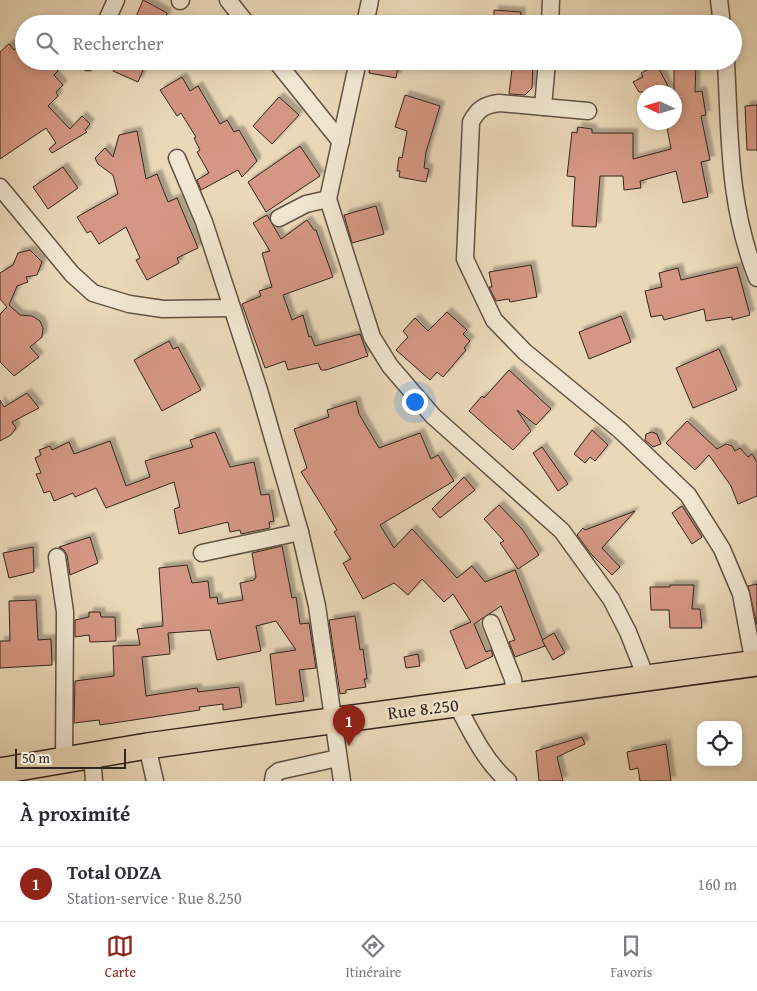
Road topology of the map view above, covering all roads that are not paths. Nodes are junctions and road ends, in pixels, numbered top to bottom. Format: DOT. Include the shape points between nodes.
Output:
graph roads {
  1 [pos="116,0"];
  2 [pos="228,0"];
  3 [pos="370,0"];
  4 [pos="551,0"];
  5 [pos="719,0"];
  6 [pos="109,15"];
  7 [pos="239,15"];
  8 [pos="368,15"];
  9 [pos="550,15"];
  10 [pos="721,15"];
  11 [pos="283,70"];
  12 [pos="356,70"];
  13 [pos="546,70"];
  14 [pos="726,70"];
  15 [pos="543,107"];
  16 [pos="588,111"];
  17 [pos="341,142"];
  18 [pos="177,158"];
  19 [pos="0,187"];
  20 [pos="328,199"];
  21 [pos="279,218"];
  22 [pos="757,278"];
  23 [pos="232,308"];
  24 [pos="300,532"];
  25 [pos="202,553"];
  26 [pos="57,557"];
  27 [pos="491,623"];
  28 [pos="755,664"];
  29 [pos="647,680"];
  30 [pos="515,697"];
  31 [pos="457,705"];
  32 [pos="332,720"];
  33 [pos="146,746"];
  34 [pos="92,756"];
  35 [pos="338,758"];
  36 [pos="64,760"];
  37 [pos="0,772"];
  38 [pos="94,781"];
  39 [pos="155,781"];
  40 [pos="273,781"];
  41 [pos="342,781"];
  42 [pos="508,781"];
  1 -- 6 [label="street"];
  2 -- 7 [label="street"];
  3 -- 8 [label="street"];
  4 -- 9 [label="street"];
  5 -- 10 [label="street"];
  11 -- 17 [label="street"];
  12 -- 17 [label="street"];
  13 -- 15 [label="street"];
  14 -- 22 [label="street" via="732,189 746,249"];
  15 -- 16 [label="street"];
  15 -- 28 [label="street" via="486,105 471,122 465,259 494,320 525,352 621,430 688,495 722,549 741,594"];
  17 -- 20 [label="street"];
  18 -- 23 [label="street" via="204,222"];
  19 -- 23 [label="street" via="72,274 94,293 129,304 163,309"];
  20 -- 21 [label="street" via="306,204"];
  20 -- 29 [label="street" via="372,337 390,366 433,416 562,531 611,599"];
  23 -- 24 [label="street"];
  24 -- 25 [label="street"];
  24 -- 32 [label="street" via="317,606"];
  26 -- 36 [label="street" via="65,612"];
  27 -- 30 [label="street" via="513,679"];
  28 -- 29 [label="highway, Rue 8.250"];
  29 -- 30 [label="highway, Rue 8.250"];
  30 -- 31 [label="highway, Rue 8.250"];
  31 -- 32 [label="highway, Rue 8.250"];
  31 -- 42 [label="street" via="474,737"];
  32 -- 33 [label="highway, Rue 8.250"];
  32 -- 35 [label="street"];
  33 -- 34 [label="highway, Rue 8.250"];
  33 -- 39 [label="street"];
  34 -- 36 [label="highway, Rue 8.250"];
  34 -- 38 [label="street"];
  35 -- 40 [label="street" via="279,771"];
  35 -- 41 [label="street"];
  36 -- 37 [label="highway, Rue 8.250"];
}
